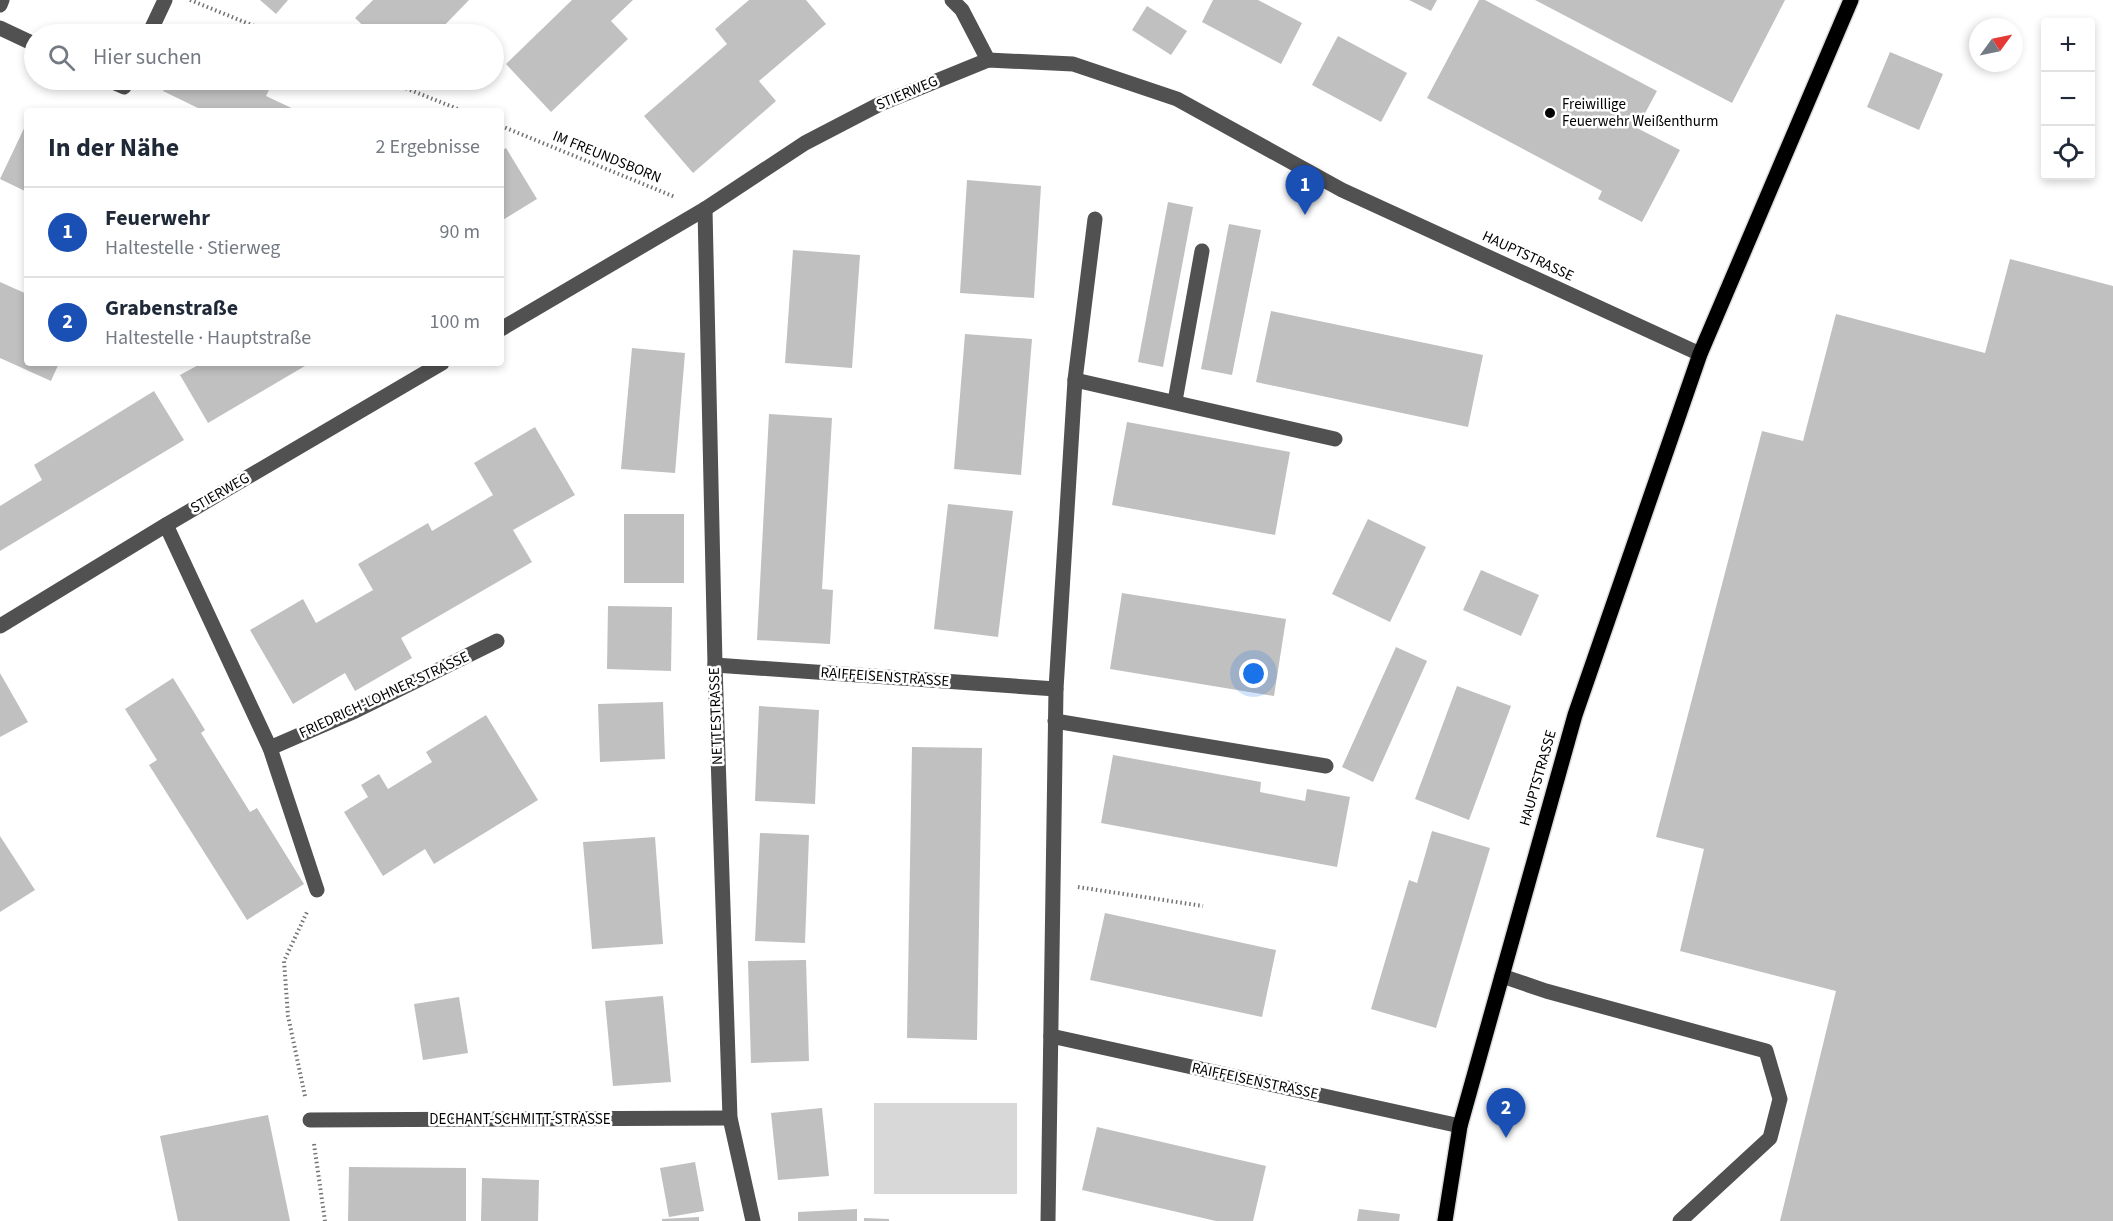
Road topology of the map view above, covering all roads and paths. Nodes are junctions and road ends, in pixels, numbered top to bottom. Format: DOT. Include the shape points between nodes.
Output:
graph roads {
  1 [pos="2,0"];
  2 [pos="165,0"];
  3 [pos="189,0"];
  4 [pos="952,0"];
  5 [pos="1851,0"];
  6 [pos="0,5"];
  7 [pos="154,24"];
  8 [pos="249,24"];
  9 [pos="0,28"];
  10 [pos="24,39"];
  11 [pos="988,60"];
  12 [pos="410,90"];
  13 [pos="455,108"];
  14 [pos="504,127"];
  15 [pos="1342,190"];
  16 [pos="705,209"];
  17 [pos="1095,219"];
  18 [pos="1202,251"];
  19 [pos="504,326"];
  20 [pos="1700,354"];
  21 [pos="437,366"];
  22 [pos="1075,380"];
  23 [pos="1175,401"];
  24 [pos="1335,439"];
  25 [pos="166,525"];
  26 [pos="0,626"];
  27 [pos="497,641"];
  28 [pos="715,665"];
  29 [pos="1056,689"];
  30 [pos="1055,721"];
  31 [pos="270,748"];
  32 [pos="1326,766"];
  33 [pos="1053,883"];
  34 [pos="317,890"];
  35 [pos="1203,906"];
  36 [pos="1502,976"];
  37 [pos="1051,1036"];
  38 [pos="730,1118"];
  39 [pos="310,1120"];
  40 [pos="1460,1126"];
  41 [pos="326,1221"];
  42 [pos="753,1221"];
  43 [pos="1048,1221"];
  44 [pos="1445,1221"];
  45 [pos="1680,1221"];
  1 -- 6 [label="street"];
  2 -- 7 [label="street"];
  3 -- 8 [label="path"];
  4 -- 11 [label="street" via="962,10"];
  5 -- 20 [label="main road, HAUPTSTRASSE"];
  9 -- 10 [label="street"];
  11 -- 15 [label="street, STIERWEG" via="1073,64 1177,99"];
  11 -- 16 [label="street, STIERWEG" via="880,104 805,143"];
  12 -- 13 [label="path"];
  14 -- 16 [label="path, IM FREUNDSBORN"];
  15 -- 20 [label="street, HAUPTSTRASSE"];
  16 -- 19 [label="street, STIERWEG"];
  16 -- 28 [label="street, NETTESTRASSE"];
  17 -- 22 [label="street"];
  18 -- 23 [label="street"];
  20 -- 36 [label="main road, HAUPTSTRASSE" via="1575,715"];
  21 -- 25 [label="street, STIERWEG"];
  22 -- 23 [label="street"];
  22 -- 29 [label="street"];
  23 -- 24 [label="street"];
  25 -- 26 [label="street, STIERWEG"];
  25 -- 31 [label="street"];
  27 -- 31 [label="street, FRIEDRICH-LOHNER-STRASSE"];
  28 -- 29 [label="street, RAIFFEISENSTRASSE"];
  28 -- 38 [label="street, NETTESTRASSE"];
  29 -- 30 [label="street"];
  30 -- 32 [label="street"];
  30 -- 33 [label="street"];
  31 -- 34 [label="street"];
  33 -- 35 [label="path"];
  33 -- 37 [label="street"];
  34 -- 39 [label="path" via="284,961 288,1016"];
  36 -- 40 [label="main road, HAUPTSTRASSE"];
  36 -- 45 [label="street" via="1767,1051 1780,1099 1770,1138"];
  37 -- 40 [label="street, RAIFFEISENSTRASSE"];
  37 -- 43 [label="street"];
  38 -- 39 [label="street, DECHANT-SCHMITT-STRASSE"];
  38 -- 42 [label="street, NETTESTRASSE"];
  39 -- 41 [label="path"];
  40 -- 44 [label="main road, HAUPTSTRASSE"];
}
